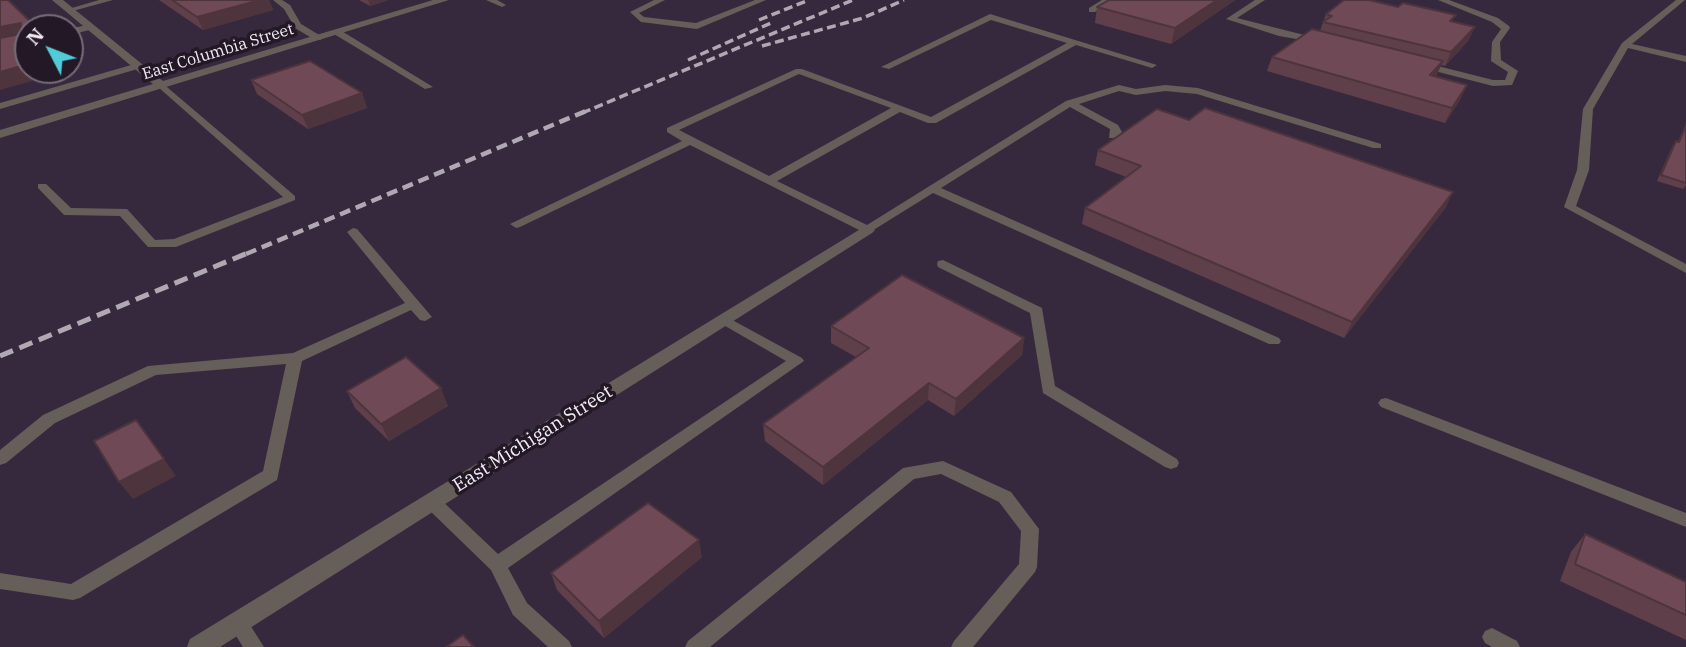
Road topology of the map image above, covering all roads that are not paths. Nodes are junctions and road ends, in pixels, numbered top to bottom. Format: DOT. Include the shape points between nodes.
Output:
graph roads {
  1 [pos="57,0"];
  2 [pos="109,0"];
  3 [pos="278,0"];
  4 [pos="444,0"];
  5 [pos="490,0"];
  6 [pos="661,0"];
  7 [pos="762,0"];
  8 [pos="1108,0"];
  9 [pos="1261,0"];
  10 [pos="1442,0"];
  11 [pos="1681,0"];
  12 [pos="502,5"];
  13 [pos="69,10"];
  14 [pos="1092,10"];
  15 [pos="90,27"];
  16 [pos="84,28"];
  17 [pos="337,32"];
  18 [pos="318,38"];
  19 [pos="1075,42"];
  20 [pos="1332,42"];
  21 [pos="1625,45"];
  22 [pos="1686,60"];
  23 [pos="1413,62"];
  24 [pos="1152,65"];
  25 [pos="138,66"];
  26 [pos="886,67"];
  27 [pos="161,85"];
  28 [pos="428,87"];
  29 [pos="1070,103"];
  30 [pos="0,106"];
  31 [pos="899,108"];
  32 [pos="0,134"];
  33 [pos="1113,135"];
  34 [pos="690,141"];
  35 [pos="1377,146"];
  36 [pos="770,180"];
  37 [pos="42,186"];
  38 [pos="933,189"];
  39 [pos="516,224"];
  40 [pos="867,230"];
  41 [pos="353,232"];
  42 [pos="943,264"];
  43 [pos="1686,270"];
  44 [pos="413,304"];
  45 [pos="425,317"];
  46 [pos="725,320"];
  47 [pos="1274,341"];
  48 [pos="295,358"];
  49 [pos="1386,403"];
  50 [pos="0,459"];
  51 [pos="1171,463"];
  52 [pos="432,502"];
  53 [pos="1686,520"];
  54 [pos="497,565"];
  55 [pos="0,581"];
  56 [pos="238,623"];
  57 [pos="1492,637"];
  58 [pos="199,647"];
  59 [pos="254,647"];
  60 [pos="562,647"];
  61 [pos="695,647"];
  62 [pos="961,647"];
  63 [pos="1510,647"];
  1 -- 13 [label="street"];
  2 -- 13 [label="lane"];
  3 -- 18 [label="lane" via="298,26"];
  4 -- 17 [label="street, East Columbia Street"];
  5 -- 12 [label="lane"];
  6 -- 7 [label="lane" via="634,12 641,19 696,26"];
  8 -- 14 [label="lane"];
  9 -- 20 [label="lane" via="1230,19"];
  10 -- 23 [label="lane" via="1506,28 1496,42 1496,61 1513,71 1509,83"];
  11 -- 21 [label="lane"];
  13 -- 15 [label="street"];
  15 -- 16 [label="lane"];
  15 -- 25 [label="street"];
  17 -- 18 [label="street, East Columbia Street"];
  17 -- 28 [label="lane"];
  18 -- 27 [label="street, East Columbia Street"];
  19 -- 24 [label="lane"];
  19 -- 26 [label="lane" via="990,17"];
  19 -- 31 [label="lane" via="932,121"];
  21 -- 22 [label="lane"];
  21 -- 43 [label="lane" via="1588,109 1583,170 1570,207"];
  25 -- 27 [label="street"];
  25 -- 30 [label="lane"];
  27 -- 32 [label="street, East Columbia Street"];
  27 -- 37 [label="lane" via="291,198 176,243 152,244 123,212 68,212"];
  29 -- 33 [label="lane" via="1114,127 1117,132"];
  29 -- 35 [label="lane" via="1119,88 1198,91"];
  29 -- 38 [label="lane"];
  31 -- 34 [label="lane" via="799,71 671,130"];
  31 -- 36 [label="lane"];
  34 -- 36 [label="lane"];
  34 -- 39 [label="lane"];
  36 -- 40 [label="lane"];
  38 -- 40 [label="lane"];
  38 -- 47 [label="lane"];
  40 -- 46 [label="street, East Michigan Street"];
  41 -- 44 [label="lane"];
  42 -- 51 [label="lane" via="1037,311 1048,389"];
  44 -- 45 [label="lane"];
  44 -- 48 [label="lane"];
  46 -- 52 [label="street, East Michigan Street"];
  46 -- 54 [label="lane" via="797,361"];
  48 -- 50 [label="lane" via="153,370 48,419"];
  48 -- 55 [label="lane" via="271,475 73,592"];
  49 -- 53 [label="lane"];
  52 -- 54 [label="lane"];
  52 -- 56 [label="street, East Michigan Street"];
  54 -- 60 [label="lane" via="520,609"];
  56 -- 58 [label="street, East Michigan Street"];
  56 -- 59 [label="lane"];
  57 -- 63 [label="lane"];
  61 -- 62 [label="lane" via="909,473 943,467 1005,497 1030,529 1028,567"];
}
